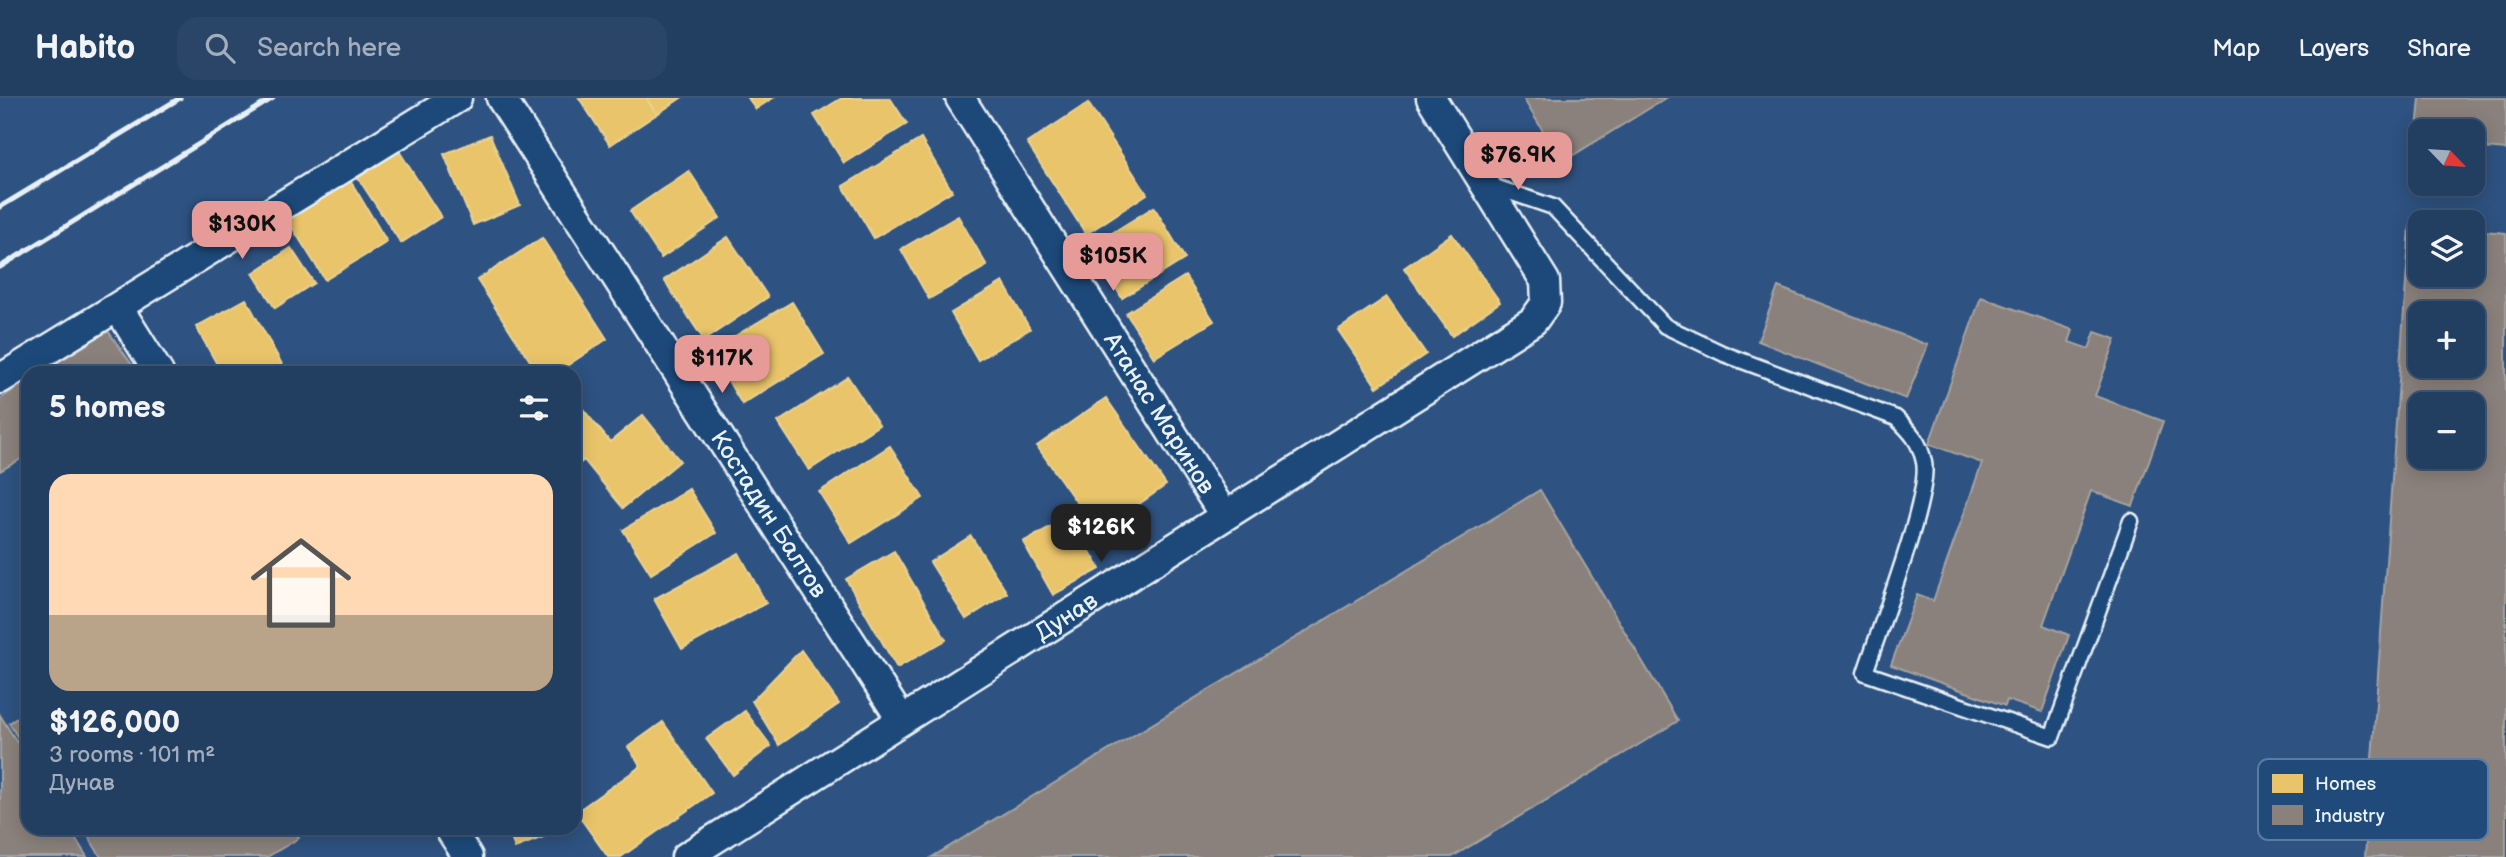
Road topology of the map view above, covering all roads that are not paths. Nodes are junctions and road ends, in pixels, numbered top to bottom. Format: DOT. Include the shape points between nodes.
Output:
graph roads {
  1 [pos="457,98"];
  2 [pos="501,98"];
  3 [pos="960,98"];
  4 [pos="1431,98"];
  5 [pos="1482,182"];
  6 [pos="118,309"];
  7 [pos="22,366"];
  8 [pos="155,366"];
  9 [pos="21,367"];
  10 [pos="0,379"];
  11 [pos="1224,515"];
  12 [pos="2131,521"];
  13 [pos="901,719"];
  14 [pos="454,835"];
  15 [pos="468,857"];
  16 [pos="685,857"];
  1 -- 6 [label="street"];
  2 -- 13 [label="street, Костадин Балтов"];
  3 -- 11 [label="street, Атанас Маринов"];
  4 -- 5 [label="street"];
  5 -- 11 [label="street, Дунав" via="1545,281 1546,303 1533,321"];
  5 -- 12 [label="lane" via="1553,207 1665,326 1724,354 1896,418 1916,437 1925,464 1922,496 1865,673 2052,737"];
  6 -- 7 [label="street"];
  6 -- 8 [label="street"];
  9 -- 10 [label="street"];
  11 -- 13 [label="street, Дунав"];
  13 -- 16 [label="street, Дунав"];
  14 -- 15 [label="street"];
}
